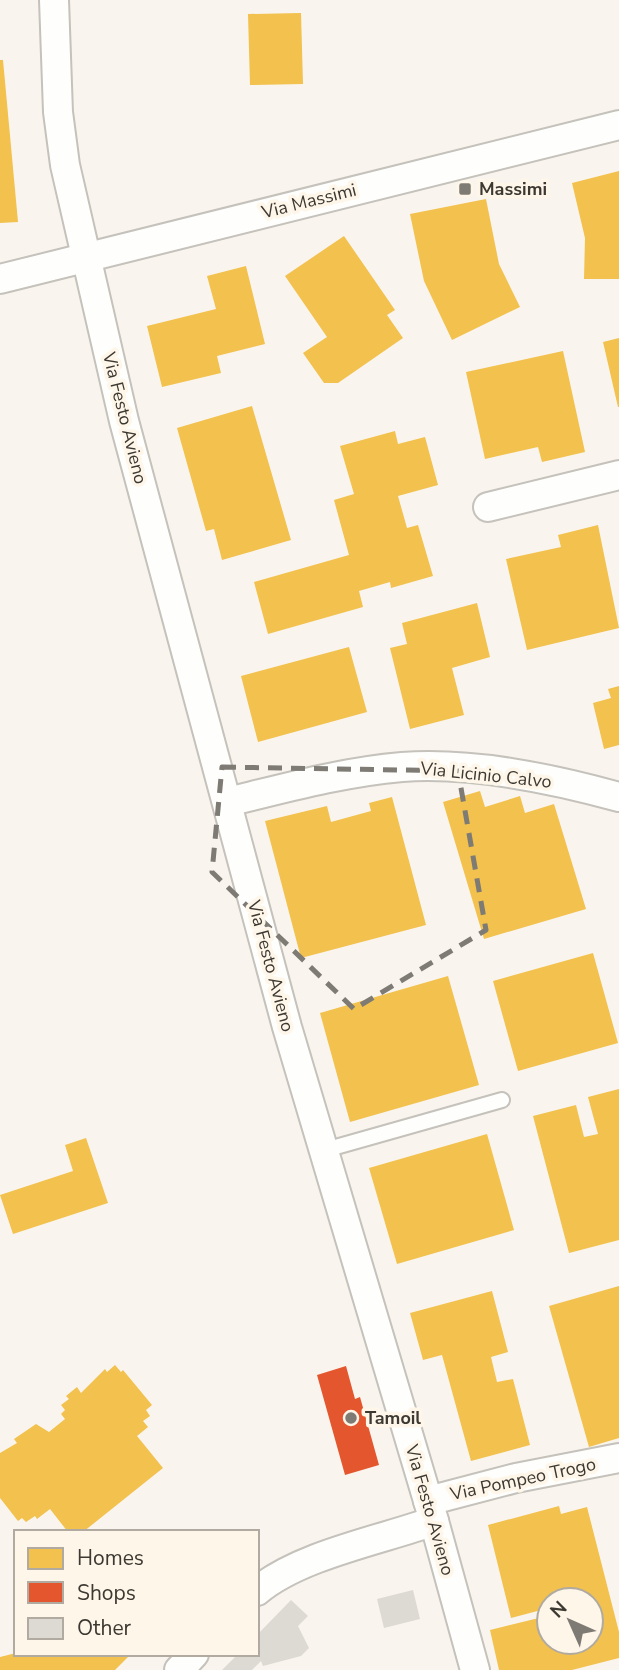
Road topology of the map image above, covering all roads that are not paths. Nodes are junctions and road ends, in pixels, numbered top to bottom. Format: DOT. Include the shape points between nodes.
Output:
graph roads {
  1 [pos="54,0"];
  2 [pos="619,125"];
  3 [pos="86,257"];
  4 [pos="0,279"];
  5 [pos="619,475"];
  6 [pos="488,507"];
  7 [pos="619,797"];
  8 [pos="228,802"];
  9 [pos="502,1100"];
  10 [pos="325,1150"];
  11 [pos="619,1458"];
  12 [pos="431,1511"];
  13 [pos="259,1590"];
  14 [pos="192,1656"];
  15 [pos="179,1670"];
  16 [pos="475,1670"];
  1 -- 3 [label="street, Via Festo Avieno" via="60,125 69,191"];
  2 -- 3 [label="street, Via Massimi"];
  3 -- 4 [label="street, Via Massimi"];
  3 -- 8 [label="street, Via Festo Avieno" via="124,421"];
  5 -- 6 [label="street"];
  7 -- 8 [label="street, Via Licinio Calvo" via="539,778 418,766 323,779"];
  8 -- 10 [label="street, Via Festo Avieno" via="287,1027"];
  9 -- 10 [label="lane"];
  10 -- 12 [label="street, Via Festo Avieno"];
  11 -- 12 [label="street, Via Pompeo Trogo" via="516,1478"];
  12 -- 13 [label="street, Via Pompeo Trogo" via="300,1565"];
  12 -- 16 [label="street, Via Festo Avieno"];
  14 -- 15 [label="street"];
}
